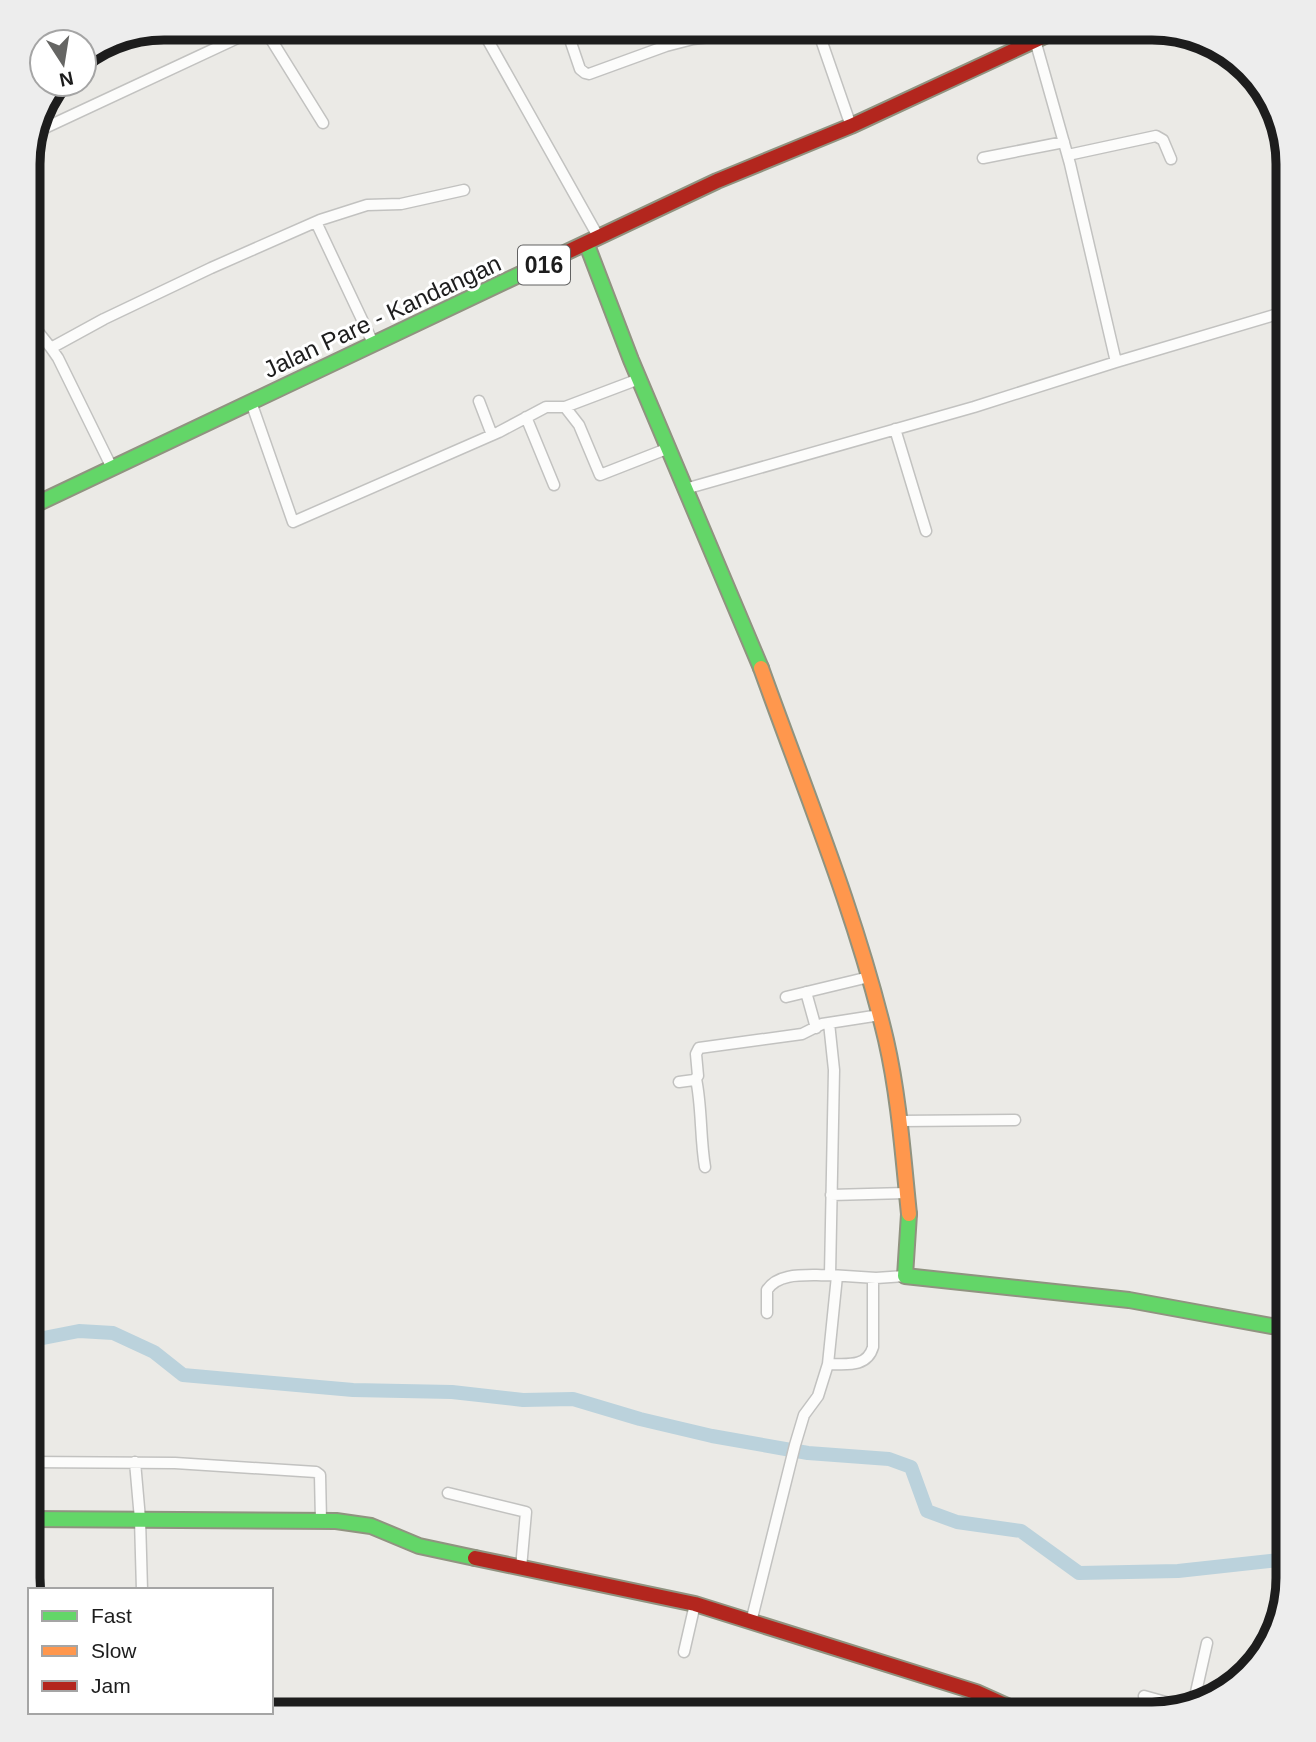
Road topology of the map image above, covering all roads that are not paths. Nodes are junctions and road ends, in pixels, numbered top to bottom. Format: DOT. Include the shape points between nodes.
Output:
graph roads {
  1 [pos="236,40"];
  2 [pos="270,40"];
  3 [pos="487,40"];
  4 [pos="570,40"];
  5 [pos="1035,40"];
  6 [pos="686,41"];
  7 [pos="821,41"];
  8 [pos="1033,41"];
  9 [pos="323,122"];
  10 [pos="851,127"];
  11 [pos="46,128"];
  12 [pos="1064,142"];
  13 [pos="1068,155"];
  14 [pos="983,158"];
  15 [pos="1171,159"];
  16 [pos="464,190"];
  17 [pos="316,222"];
  18 [pos="593,242"];
  19 [pos="1276,315"];
  20 [pos="41,335"];
  21 [pos="374,345"];
  22 [pos="51,348"];
  23 [pos="1116,362"];
  24 [pos="639,379"];
  25 [pos="479,401"];
  26 [pos="251,402"];
  27 [pos="565,407"];
  28 [pos="526,417"];
  29 [pos="895,429"];
  30 [pos="492,436"];
  31 [pos="668,448"];
  32 [pos="113,468"];
  33 [pos="554,485"];
  34 [pos="685,489"];
  35 [pos="41,502"];
  36 [pos="926,531"];
  37 [pos="869,977"];
  38 [pos="806,992"];
  39 [pos="786,997"];
  40 [pos="880,1015"];
  41 [pos="830,1023"];
  42 [pos="816,1028"];
  43 [pos="696,1079"];
  44 [pos="679,1082"];
  45 [pos="1016,1120"];
  46 [pos="900,1121"];
  47 [pos="705,1167"];
  48 [pos="906,1193"];
  49 [pos="831,1195"];
  50 [pos="833,1275"];
  51 [pos="905,1276"];
  52 [pos="873,1278"];
  53 [pos="767,1313"];
  54 [pos="1276,1327"];
  55 [pos="828,1364"];
  56 [pos="40,1462"];
  57 [pos="135,1462"];
  58 [pos="448,1493"];
  59 [pos="40,1519"];
  60 [pos="140,1519"];
  61 [pos="321,1521"];
  62 [pos="521,1567"];
  63 [pos="142,1588"];
  64 [pos="695,1604"];
  65 [pos="751,1622"];
  66 [pos="1207,1643"];
  67 [pos="684,1651"];
  68 [pos="1196,1693"];
  69 [pos="1144,1696"];
  70 [pos="1161,1701"];
  71 [pos="998,1702"];
  1 -- 11 [label="street"];
  2 -- 9 [label="street"];
  3 -- 18 [label="street"];
  4 -- 6 [label="street" via="584,74"];
  5 -- 12 [label="street"];
  7 -- 10 [label="street"];
  8 -- 10 [label="street, Jalan Pare - Kandangan / 016"];
  10 -- 18 [label="street, Jalan Pare - Kandangan / 016" via="717,181"];
  12 -- 13 [label="street"];
  12 -- 14 [label="street"];
  13 -- 15 [label="street" via="1156,136 1163,140"];
  13 -- 23 [label="street"];
  16 -- 17 [label="street" via="401,204 367,205"];
  17 -- 21 [label="street"];
  17 -- 22 [label="street" via="199,273"];
  18 -- 21 [label="street, Jalan Pare - Kandangan / 016"];
  18 -- 24 [label="street"];
  19 -- 23 [label="street"];
  20 -- 22 [label="street"];
  21 -- 26 [label="street, Jalan Pare - Kandangan / 016"];
  22 -- 32 [label="street"];
  23 -- 29 [label="street"];
  24 -- 27 [label="street"];
  24 -- 31 [label="street"];
  25 -- 30 [label="street"];
  26 -- 30 [label="street" via="293,522"];
  26 -- 32 [label="street, Jalan Pare - Kandangan / 016"];
  27 -- 28 [label="street" via="546,407"];
  27 -- 31 [label="street" via="579,425 600,475"];
  28 -- 30 [label="street"];
  28 -- 33 [label="street"];
  29 -- 34 [label="street"];
  29 -- 36 [label="street"];
  31 -- 34 [label="street"];
  32 -- 35 [label="street, Jalan Pare - Kandangan / 016"];
  34 -- 37 [label="street" via="754,649"];
  37 -- 38 [label="street"];
  37 -- 40 [label="street"];
  38 -- 39 [label="street"];
  38 -- 42 [label="street"];
  40 -- 41 [label="street"];
  40 -- 46 [label="street"];
  41 -- 42 [label="street"];
  41 -- 49 [label="street" via="834,1070"];
  42 -- 43 [label="street" via="802,1034 699,1048"];
  43 -- 44 [label="street"];
  43 -- 47 [label="street"];
  45 -- 46 [label="street"];
  46 -- 48 [label="street"];
  48 -- 49 [label="street"];
  48 -- 51 [label="street" via="910,1222"];
  49 -- 50 [label="street"];
  50 -- 52 [label="street"];
  50 -- 53 [label="street" via="777,1279 767,1290"];
  50 -- 55 [label="street"];
  51 -- 52 [label="street"];
  51 -- 54 [label="street" via="1129,1300"];
  52 -- 55 [label="street" via="871,1354 859,1363"];
  55 -- 65 [label="street" via="795,1445"];
  56 -- 57 [label="street"];
  57 -- 60 [label="street"];
  57 -- 61 [label="street" via="318,1472"];
  58 -- 62 [label="street" via="526,1512"];
  59 -- 60 [label="street"];
  60 -- 61 [label="street"];
  60 -- 63 [label="street"];
  61 -- 62 [label="street" via="364,1524 412,1544"];
  62 -- 64 [label="street"];
  64 -- 65 [label="street"];
  64 -- 67 [label="street"];
  65 -- 71 [label="street"];
  66 -- 68 [label="street"];
  69 -- 70 [label="street"];
}
